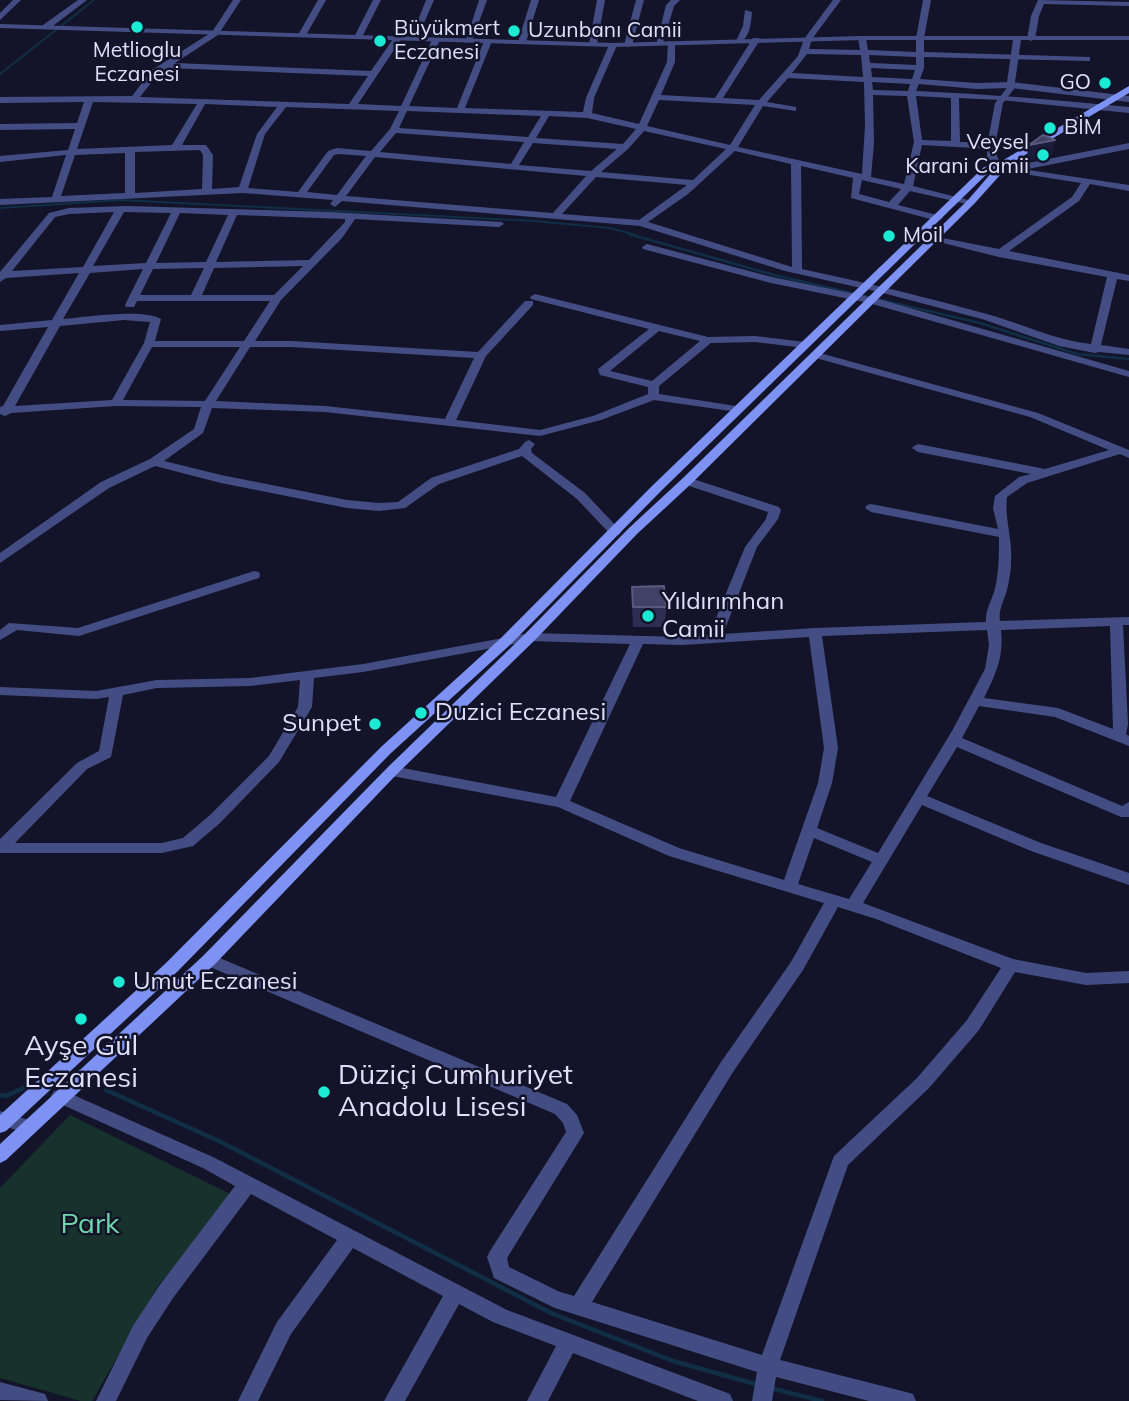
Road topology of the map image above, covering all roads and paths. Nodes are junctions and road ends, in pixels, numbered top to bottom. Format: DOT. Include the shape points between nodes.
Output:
graph roads {
  1 [pos="17,0"];
  2 [pos="83,0"];
  3 [pos="237,0"];
  4 [pos="322,0"];
  5 [pos="377,0"];
  6 [pos="430,0"];
  7 [pos="482,0"];
  8 [pos="535,0"];
  9 [pos="601,0"];
  10 [pos="640,0"];
  11 [pos="676,0"];
  12 [pos="837,0"];
  13 [pos="927,0"];
  14 [pos="1042,1"];
  15 [pos="1129,4"];
  16 [pos="748,12"];
  17 [pos="0,18"];
  18 [pos="0,26"];
  19 [pos="48,27"];
  20 [pos="215,33"];
  21 [pos="302,35"];
  22 [pos="358,37"];
  23 [pos="398,38"];
  24 [pos="863,38"];
  25 [pos="920,38"];
  26 [pos="1129,38"];
  27 [pos="413,39"];
  28 [pos="808,39"];
  29 [pos="1017,39"];
  30 [pos="1031,39"];
  31 [pos="436,40"];
  32 [pos="756,40"];
  33 [pos="468,41"];
  34 [pos="488,41"];
  35 [pos="740,41"];
  36 [pos="522,42"];
  37 [pos="659,43"];
  38 [pos="671,43"];
  39 [pos="593,44"];
  40 [pos="628,44"];
  41 [pos="613,45"];
  42 [pos="804,51"];
  43 [pos="865,51"];
  44 [pos="921,52"];
  45 [pos="1014,55"];
  46 [pos="1087,58"];
  47 [pos="167,65"];
  48 [pos="866,65"];
  49 [pos="920,68"];
  50 [pos="373,74"];
  51 [pos="786,75"];
  52 [pos="867,80"];
  53 [pos="915,81"];
  54 [pos="1011,85"];
  55 [pos="1129,89"];
  56 [pos="867,92"];
  57 [pos="911,94"];
  58 [pos="955,96"];
  59 [pos="656,97"];
  60 [pos="1001,97"];
  61 [pos="1117,97"];
  62 [pos="134,99"];
  63 [pos="1129,99"];
  64 [pos="0,100"];
  65 [pos="89,100"];
  66 [pos="718,100"];
  67 [pos="202,102"];
  68 [pos="761,103"];
  69 [pos="283,105"];
  70 [pos="1100,107"];
  71 [pos="351,108"];
  72 [pos="793,108"];
  73 [pos="405,110"];
  74 [pos="1129,110"];
  75 [pos="460,111"];
  76 [pos="547,113"];
  77 [pos="587,115"];
  78 [pos="79,126"];
  79 [pos="0,127"];
  80 [pos="642,128"];
  81 [pos="394,130"];
  82 [pos="532,139"];
  83 [pos="918,142"];
  84 [pos="956,144"];
  85 [pos="991,146"];
  86 [pos="1129,146"];
  87 [pos="177,147"];
  88 [pos="625,147"];
  89 [pos="130,149"];
  90 [pos="732,149"];
  91 [pos="71,152"];
  92 [pos="373,154"];
  93 [pos="0,159"];
  94 [pos="796,163"];
  95 [pos="514,166"];
  96 [pos="998,167"];
  97 [pos="594,173"];
  98 [pos="862,177"];
  99 [pos="1087,181"];
  100 [pos="695,183"];
  101 [pos="908,187"];
  102 [pos="1129,188"];
  103 [pos="243,190"];
  104 [pos="208,191"];
  105 [pos="130,195"];
  106 [pos="300,195"];
  107 [pos="56,198"];
  108 [pos="337,198"];
  109 [pos="958,199"];
  110 [pos="0,202"];
  111 [pos="971,202"];
  112 [pos="892,205"];
  113 [pos="120,210"];
  114 [pos="176,212"];
  115 [pos="331,213"];
  116 [pos="233,214"];
  117 [pos="556,215"];
  118 [pos="350,216"];
  119 [pos="938,218"];
  120 [pos="641,223"];
  121 [pos="499,224"];
  122 [pos="932,239"];
  123 [pos="647,247"];
  124 [pos="999,254"];
  125 [pos="311,263"];
  126 [pos="213,264"];
  127 [pos="149,266"];
  128 [pos="85,270"];
  129 [pos="797,270"];
  130 [pos="1113,275"];
  131 [pos="1,276"];
  132 [pos="1129,278"];
  133 [pos="868,294"];
  134 [pos="197,296"];
  135 [pos="133,298"];
  136 [pos="278,298"];
  137 [pos="124,317"];
  138 [pos="58,321"];
  139 [pos="658,327"];
  140 [pos="0,328"];
  141 [pos="708,340"];
  142 [pos="149,344"];
  143 [pos="244,345"];
  144 [pos="810,350"];
  145 [pos="1095,350"];
  146 [pos="1129,352"];
  147 [pos="481,355"];
  148 [pos="1129,374"];
  149 [pos="653,391"];
  150 [pos="116,403"];
  151 [pos="208,404"];
  152 [pos="738,409"];
  153 [pos="3,412"];
  154 [pos="448,424"];
  155 [pos="540,433"];
  156 [pos="918,448"];
  157 [pos="526,451"];
  158 [pos="1124,452"];
  159 [pos="154,462"];
  160 [pos="1043,473"];
  161 [pos="687,481"];
  162 [pos="871,508"];
  163 [pos="615,532"];
  164 [pos="1005,534"];
  165 [pos="0,559"];
  166 [pos="254,575"];
  167 [pos="1123,621"];
  168 [pos="995,625"];
  169 [pos="815,632"];
  170 [pos="0,636"];
  171 [pos="530,637"];
  172 [pos="639,639"];
  173 [pos="714,639"];
  174 [pos="506,641"];
  175 [pos="307,675"];
  176 [pos="0,691"];
  177 [pos="117,691"];
  178 [pos="975,701"];
  179 [pos="1124,739"];
  180 [pos="953,740"];
  181 [pos="392,771"];
  182 [pos="918,798"];
  183 [pos="561,803"];
  184 [pos="1129,807"];
  185 [pos="808,830"];
  186 [pos="0,848"];
  187 [pos="881,860"];
  188 [pos="1129,879"];
  189 [pos="789,887"];
  190 [pos="834,901"];
  191 [pos="853,906"];
  192 [pos="209,960"];
  193 [pos="1011,965"];
  194 [pos="1129,976"];
  195 [pos="60,1097"];
  196 [pos="2,1121"];
  197 [pos="29,1127"];
  198 [pos="0,1155"];
  199 [pos="248,1183"];
  200 [pos="349,1238"];
  201 [pos="454,1294"];
  202 [pos="579,1306"];
  203 [pos="568,1343"];
  204 [pos="765,1385"];
  205 [pos="0,1391"];
  206 [pos="713,1400"];
  207 [pos="38,1401"];
  208 [pos="106,1401"];
  209 [pos="248,1401"];
  210 [pos="394,1401"];
  211 [pos="537,1401"];
  212 [pos="906,1401"];
  1 -- 17 [label="street"];
  2 -- 19 [label="street"];
  3 -- 20 [label="street"];
  4 -- 21 [label="street"];
  5 -- 22 [label="street"];
  6 -- 27 [label="street"];
  7 -- 33 [label="street"];
  8 -- 36 [label="street"];
  9 -- 39 [label="street"];
  10 -- 40 [label="street"];
  11 -- 37 [label="street" via="670,5"];
  12 -- 28 [label="street"];
  13 -- 25 [label="street"];
  14 -- 15 [label="street"];
  14 -- 30 [label="street"];
  16 -- 35 [label="street"];
  18 -- 19 [label="street"];
  19 -- 20 [label="street"];
  20 -- 21 [label="street"];
  20 -- 47 [label="street"];
  21 -- 22 [label="street"];
  22 -- 23 [label="street"];
  23 -- 27 [label="street"];
  23 -- 50 [label="street"];
  24 -- 25 [label="street"];
  24 -- 28 [label="street"];
  24 -- 43 [label="street"];
  25 -- 29 [label="street"];
  25 -- 44 [label="street"];
  26 -- 30 [label="street"];
  27 -- 31 [label="street"];
  28 -- 32 [label="street"];
  28 -- 42 [label="street"];
  29 -- 30 [label="street"];
  29 -- 45 [label="street"];
  31 -- 33 [label="street"];
  31 -- 73 [label="street"];
  32 -- 35 [label="street"];
  32 -- 66 [label="street"];
  33 -- 34 [label="street"];
  34 -- 36 [label="street"];
  34 -- 75 [label="street"];
  35 -- 38 [label="street"];
  36 -- 39 [label="street"];
  37 -- 38 [label="street"];
  37 -- 40 [label="street"];
  38 -- 59 [label="street" via="671,62"];
  39 -- 41 [label="street"];
  40 -- 41 [label="street"];
  41 -- 77 [label="street"];
  42 -- 43 [label="street"];
  42 -- 51 [label="street"];
  43 -- 44 [label="street"];
  43 -- 48 [label="street"];
  44 -- 45 [label="street"];
  44 -- 49 [label="street"];
  45 -- 46 [label="street"];
  45 -- 54 [label="street"];
  47 -- 50 [label="street"];
  47 -- 62 [label="street" via="155,72"];
  48 -- 49 [label="street"];
  48 -- 52 [label="street"];
  49 -- 53 [label="street"];
  50 -- 71 [label="street"];
  51 -- 52 [label="street"];
  51 -- 68 [label="street"];
  52 -- 53 [label="street"];
  52 -- 56 [label="street"];
  53 -- 54 [label="street"];
  53 -- 57 [label="street"];
  54 -- 60 [label="street"];
  54 -- 61 [label="street"];
  55 -- 61 [label="main road"];
  56 -- 57 [label="street"];
  56 -- 98 [label="street" via="870,151"];
  57 -- 58 [label="street"];
  57 -- 83 [label="street"];
  58 -- 60 [label="street"];
  58 -- 84 [label="street"];
  59 -- 66 [label="street"];
  59 -- 80 [label="street"];
  60 -- 70 [label="street"];
  60 -- 85 [label="street"];
  61 -- 63 [label="street"];
  61 -- 70 [label="main road"];
  62 -- 65 [label="street"];
  62 -- 67 [label="street"];
  64 -- 65 [label="street"];
  65 -- 78 [label="street"];
  66 -- 68 [label="street"];
  67 -- 69 [label="street"];
  67 -- 87 [label="street"];
  68 -- 72 [label="street"];
  68 -- 90 [label="street"];
  69 -- 71 [label="street"];
  69 -- 103 [label="street" via="261,134"];
  70 -- 74 [label="street"];
  70 -- 96 [label="main road"];
  71 -- 73 [label="street"];
  73 -- 75 [label="street"];
  73 -- 81 [label="street"];
  75 -- 76 [label="street"];
  76 -- 77 [label="street"];
  76 -- 82 [label="street"];
  77 -- 80 [label="street"];
  78 -- 79 [label="street"];
  78 -- 91 [label="street"];
  80 -- 88 [label="street"];
  80 -- 90 [label="street"];
  81 -- 82 [label="street"];
  81 -- 92 [label="street"];
  82 -- 88 [label="street"];
  82 -- 95 [label="street"];
  83 -- 84 [label="street"];
  83 -- 101 [label="street"];
  84 -- 85 [label="street"];
  85 -- 96 [label="street"];
  86 -- 96 [label="street" via="1023,167"];
  87 -- 89 [label="street"];
  87 -- 104 [label="street" via="204,147"];
  88 -- 97 [label="street"];
  89 -- 91 [label="street"];
  89 -- 105 [label="street"];
  90 -- 94 [label="street"];
  90 -- 100 [label="street"];
  91 -- 93 [label="street"];
  91 -- 107 [label="street"];
  92 -- 95 [label="street"];
  92 -- 106 [label="street" via="331,153"];
  92 -- 108 [label="street"];
  94 -- 98 [label="street"];
  94 -- 129 [label="street"];
  95 -- 97 [label="street"];
  96 -- 99 [label="street"];
  96 -- 109 [label="main road" via="987,169"];
  96 -- 111 [label="main road"];
  97 -- 100 [label="street"];
  97 -- 117 [label="street"];
  98 -- 101 [label="street"];
  98 -- 112 [label="street" via="854,196"];
  99 -- 102 [label="street"];
  99 -- 124 [label="street" via="1076,199"];
  100 -- 120 [label="street"];
  101 -- 109 [label="street"];
  101 -- 112 [label="street"];
  103 -- 104 [label="street"];
  103 -- 106 [label="street"];
  104 -- 105 [label="street"];
  105 -- 107 [label="street"];
  106 -- 108 [label="street"];
  107 -- 110 [label="street"];
  108 -- 115 [label="street"];
  108 -- 117 [label="street"];
  109 -- 111 [label="street"];
  109 -- 119 [label="main road"];
  111 -- 122 [label="main road"];
  112 -- 119 [label="street"];
  113 -- 114 [label="street"];
  113 -- 128 [label="street"];
  113 -- 131 [label="street" via="52,215"];
  114 -- 116 [label="street"];
  114 -- 127 [label="street"];
  115 -- 116 [label="street"];
  115 -- 118 [label="street"];
  116 -- 126 [label="street"];
  117 -- 120 [label="street"];
  118 -- 121 [label="street"];
  118 -- 125 [label="street" via="339,236"];
  119 -- 133 [label="main road"];
  120 -- 129 [label="street"];
  122 -- 124 [label="street"];
  122 -- 133 [label="main road"];
  123 -- 133 [label="street" via="771,280"];
  124 -- 130 [label="street"];
  125 -- 126 [label="street"];
  125 -- 136 [label="street"];
  126 -- 127 [label="street"];
  126 -- 134 [label="street"];
  127 -- 128 [label="street"];
  127 -- 135 [label="street"];
  128 -- 131 [label="street"];
  128 -- 138 [label="street"];
  129 -- 133 [label="street"];
  130 -- 132 [label="street"];
  130 -- 145 [label="street"];
  133 -- 144 [label="main road"];
  133 -- 145 [label="street" via="986,317 1063,344"];
  133 -- 148 [label="street"];
  134 -- 135 [label="street"];
  134 -- 136 [label="street"];
  135 -- 137 [label="street"];
  136 -- 143 [label="street"];
  137 -- 138 [label="street"];
  137 -- 142 [label="street" via="156,319"];
  138 -- 140 [label="street"];
  138 -- 153 [label="street"];
  139 -- 141 [label="street"];
  139 -- 147 [label="street" via="532,300"];
  139 -- 149 [label="street" via="604,369 604,373"];
  141 -- 144 [label="street" via="755,339"];
  141 -- 149 [label="street"];
  142 -- 143 [label="street"];
  142 -- 150 [label="street"];
  143 -- 147 [label="street"];
  143 -- 151 [label="street"];
  144 -- 152 [label="main road"];
  144 -- 158 [label="street" via="1034,415"];
  144 -- 161 [label="main road"];
  145 -- 146 [label="street"];
  147 -- 154 [label="street"];
  149 -- 152 [label="street"];
  149 -- 155 [label="street" via="597,418"];
  150 -- 151 [label="street"];
  150 -- 153 [label="street"];
  151 -- 154 [label="street" via="325,409"];
  151 -- 159 [label="street" via="199,431"];
  152 -- 163 [label="main road"];
  154 -- 155 [label="street"];
  155 -- 157 [label="street"];
  156 -- 160 [label="street"];
  157 -- 159 [label="street" via="435,481 401,505 379,507 221,479"];
  157 -- 163 [label="street" via="581,496"];
  158 -- 160 [label="street"];
  159 -- 165 [label="street" via="106,485"];
  160 -- 164 [label="street" via="1001,496"];
  161 -- 171 [label="main road"];
  161 -- 173 [label="street" via="775,510 751,547"];
  162 -- 164 [label="street"];
  163 -- 174 [label="main road"];
  164 -- 168 [label="street" via="1001,589 992,614"];
  166 -- 170 [label="street" via="79,632 13,626"];
  167 -- 168 [label="street"];
  167 -- 179 [label="street"];
  168 -- 169 [label="street"];
  168 -- 178 [label="street" via="992,669"];
  169 -- 173 [label="street"];
  169 -- 185 [label="street" via="831,748 825,783"];
  171 -- 172 [label="street"];
  171 -- 174 [label="street"];
  171 -- 181 [label="main road"];
  172 -- 173 [label="street"];
  172 -- 183 [label="street"];
  174 -- 175 [label="street"];
  174 -- 196 [label="main road" via="386,750 172,967"];
  175 -- 177 [label="street" via="250,682 157,684"];
  175 -- 186 [label="street" via="305,707 274,759 188,842 162,848"];
  176 -- 177 [label="street" via="96,695"];
  177 -- 186 [label="street" via="106,754 82,766"];
  178 -- 179 [label="street" via="1058,713"];
  178 -- 180 [label="street"];
  180 -- 182 [label="street"];
  180 -- 184 [label="street" via="1126,813"];
  181 -- 183 [label="street"];
  181 -- 192 [label="main road"];
  182 -- 187 [label="street"];
  182 -- 188 [label="street"];
  183 -- 189 [label="street" via="674,852"];
  185 -- 187 [label="street"];
  185 -- 189 [label="street"];
  187 -- 191 [label="street"];
  189 -- 190 [label="street"];
  190 -- 191 [label="street"];
  190 -- 202 [label="street"];
  191 -- 193 [label="street"];
  192 -- 195 [label="main road"];
  192 -- 202 [label="street" via="561,1109 575,1133 497,1257 501,1272"];
  193 -- 194 [label="street" via="1086,979"];
  193 -- 204 [label="street" via="973,1025 923,1083 840,1161"];
  195 -- 197 [label="main road"];
  195 -- 199 [label="street"];
  196 -- 197 [label="street"];
  197 -- 198 [label="main road"];
  199 -- 200 [label="street"];
  199 -- 208 [label="street" via="166,1292"];
  200 -- 201 [label="street"];
  200 -- 209 [label="street" via="284,1328"];
  201 -- 203 [label="street"];
  201 -- 210 [label="street"];
  202 -- 204 [label="street"];
  203 -- 206 [label="street"];
  203 -- 211 [label="street"];
  204 -- 212 [label="street"];
  205 -- 207 [label="street"];
}
